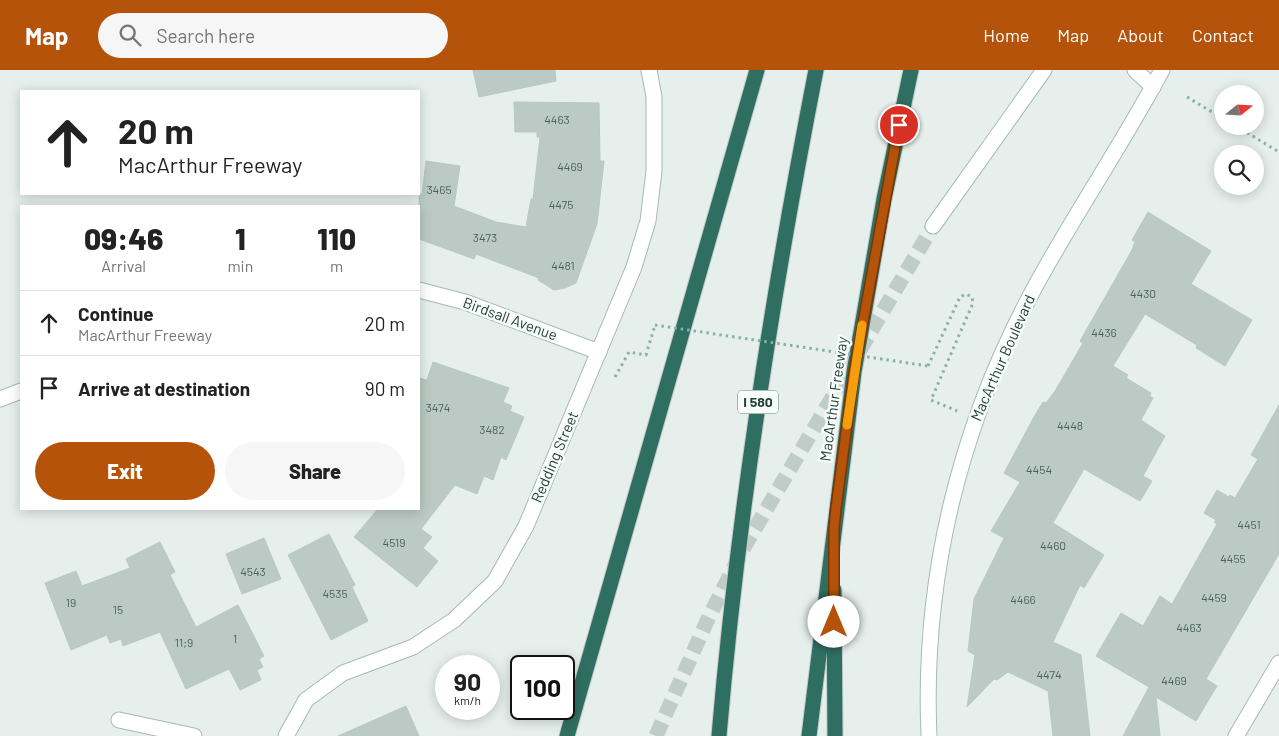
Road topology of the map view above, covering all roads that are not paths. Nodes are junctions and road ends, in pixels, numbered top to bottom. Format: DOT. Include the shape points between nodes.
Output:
graph roads {
  1 [pos="649,70"];
  2 [pos="757,70"];
  3 [pos="816,70"];
  4 [pos="910,70"];
  5 [pos="1044,70"];
  6 [pos="1059,70"];
  7 [pos="1135,70"];
  8 [pos="1162,70"];
  9 [pos="1035,83"];
  10 [pos="1153,87"];
  11 [pos="933,226"];
  12 [pos="420,290"];
  13 [pos="599,352"];
  14 [pos="20,391"];
  15 [pos="0,399"];
  16 [pos="834,528"];
  17 [pos="1279,663"];
  18 [pos="119,720"];
  19 [pos="194,736"];
  20 [pos="286,736"];
  21 [pos="567,736"];
  22 [pos="719,736"];
  23 [pos="809,736"];
  24 [pos="835,736"];
  25 [pos="929,736"];
  26 [pos="1236,736"];
  1 -- 13 [label="street, Redding Street" via="654,97 654,171 648,220 634,267"];
  2 -- 21 [label="highway"];
  3 -- 22 [label="highway, I 580" via="767,340 729,621"];
  4 -- 16 [label="highway, MacArthur Freeway" via="854,372"];
  5 -- 9 [label="street"];
  6 -- 9 [label="street"];
  7 -- 10 [label="street"];
  8 -- 10 [label="street, MacArthur Boulevard"];
  9 -- 11 [label="street"];
  10 -- 25 [label="street, MacArthur Boulevard" via="1035,286 975,419 956,483 936,581 928,676"];
  12 -- 13 [label="street, Birdsall Avenue" via="465,302"];
  13 -- 20 [label="street, Redding Street" via="526,526 495,581 454,620 414,647 343,673 306,700"];
  14 -- 15 [label="street"];
  16 -- 23 [label="highway, MacArthur Freeway"];
  16 -- 24 [label="highway"];
  17 -- 26 [label="street"];
  18 -- 19 [label="street"];
}
